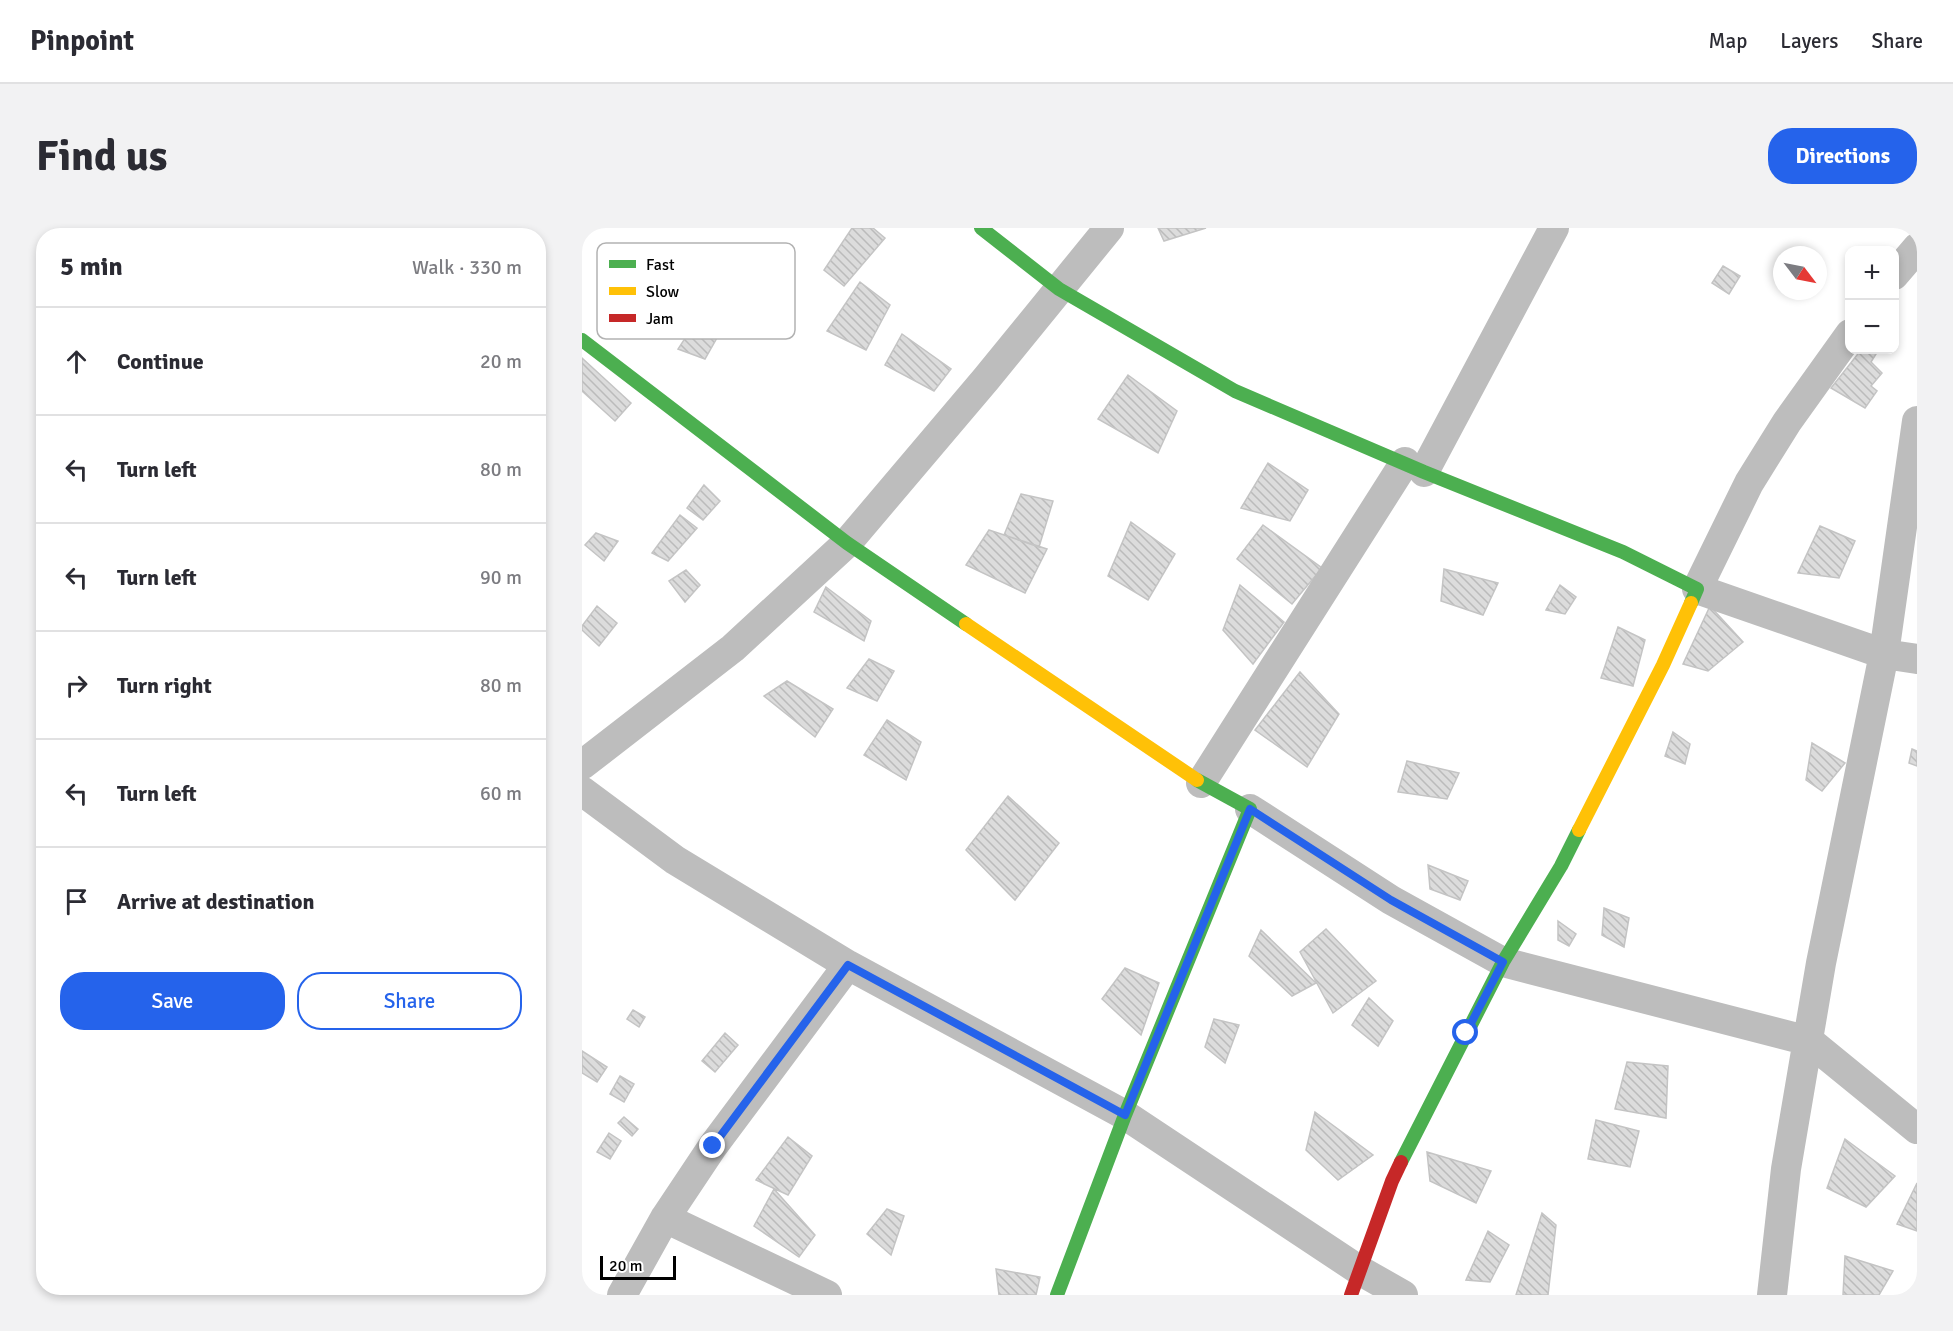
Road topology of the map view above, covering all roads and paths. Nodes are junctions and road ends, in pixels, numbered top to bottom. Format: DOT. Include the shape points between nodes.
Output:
graph roads {
  1 [pos="981,228"];
  2 [pos="1109,228"];
  3 [pos="1554,228"];
  4 [pos="1917,248"];
  5 [pos="1899,269"];
  6 [pos="1059,289"];
  7 [pos="582,340"];
  8 [pos="1845,341"];
  9 [pos="1917,421"];
  10 [pos="1414,467"];
  11 [pos="846,543"];
  12 [pos="1697,589"];
  13 [pos="1884,654"];
  14 [pos="1917,659"];
  15 [pos="582,765"];
  16 [pos="1201,783"];
  17 [pos="582,791"];
  18 [pos="1250,809"];
  19 [pos="1503,962"];
  20 [pos="848,965"];
  21 [pos="1809,1041"];
  22 [pos="1125,1115"];
  23 [pos="1917,1129"];
  24 [pos="665,1218"];
  25 [pos="1355,1282"];
  26 [pos="622,1295"];
  27 [pos="827,1295"];
  28 [pos="1057,1295"];
  29 [pos="1402,1295"];
  30 [pos="1773,1295"];
  1 -- 6 [label="street"];
  2 -- 6 [label="street"];
  3 -- 10 [label="street"];
  4 -- 5 [label="street"];
  6 -- 10 [label="street" via="1235,391"];
  6 -- 11 [label="street"];
  7 -- 11 [label="street"];
  8 -- 12 [label="street" via="1749,483"];
  9 -- 13 [label="street"];
  10 -- 12 [label="street" via="1623,552"];
  10 -- 16 [label="street"];
  11 -- 15 [label="street" via="733,648"];
  11 -- 16 [label="street"];
  12 -- 13 [label="street"];
  12 -- 19 [label="street" via="1561,866"];
  13 -- 14 [label="street"];
  13 -- 21 [label="street" via="1821,963"];
  16 -- 18 [label="street"];
  17 -- 20 [label="street" via="675,860"];
  18 -- 19 [label="street" via="1391,900"];
  18 -- 22 [label="street"];
  19 -- 21 [label="street"];
  19 -- 25 [label="street" via="1392,1181"];
  20 -- 22 [label="street"];
  20 -- 24 [label="street" via="713,1146"];
  21 -- 23 [label="street"];
  21 -- 30 [label="street" via="1786,1169"];
  22 -- 25 [label="street"];
  22 -- 28 [label="street"];
  24 -- 26 [label="street"];
  24 -- 27 [label="street"];
  25 -- 29 [label="street"];
}
